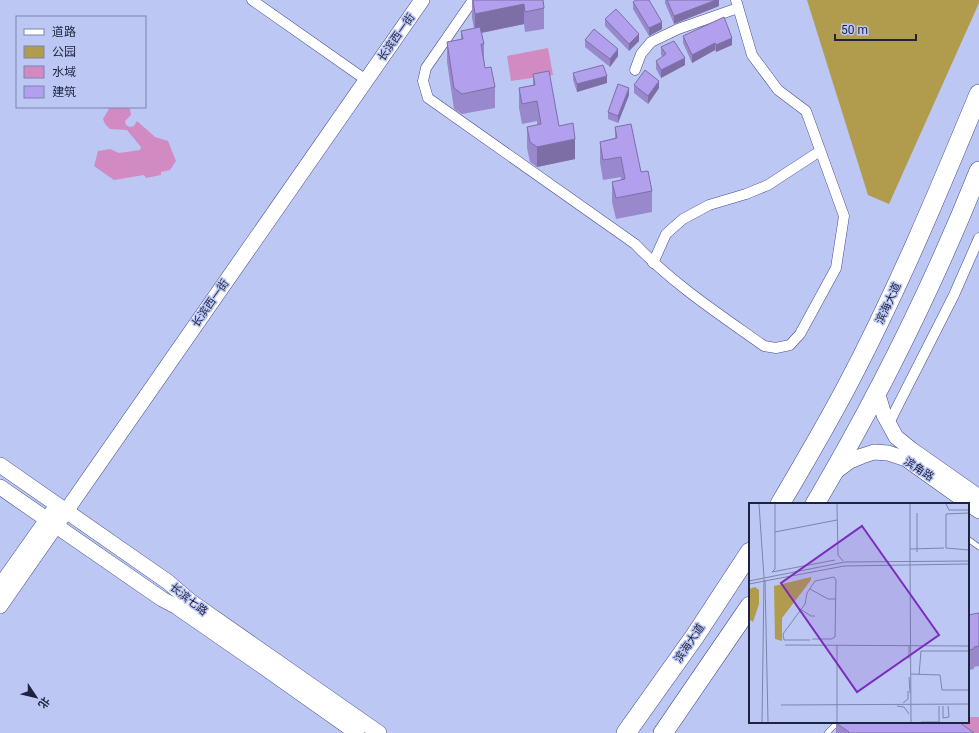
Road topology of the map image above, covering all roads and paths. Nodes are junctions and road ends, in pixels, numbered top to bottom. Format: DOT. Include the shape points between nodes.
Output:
graph roads {
  1 [pos="252,0"];
  2 [pos="410,0"];
  3 [pos="422,0"];
  4 [pos="473,0"];
  5 [pos="737,4"];
  6 [pos="635,70"];
  7 [pos="362,77"];
  8 [pos="979,94"];
  9 [pos="820,151"];
  10 [pos="979,171"];
  11 [pos="979,238"];
  12 [pos="653,263"];
  13 [pos="877,391"];
  14 [pos="888,425"];
  15 [pos="0,465"];
  16 [pos="832,474"];
  17 [pos="0,487"];
  18 [pos="979,497"];
  19 [pos="963,502"];
  20 [pos="781,503"];
  21 [pos="816,503"];
  22 [pos="969,505"];
  23 [pos="62,508"];
  24 [pos="979,511"];
  25 [pos="52,522"];
  26 [pos="969,540"];
  27 [pos="979,547"];
  28 [pos="749,554"];
  29 [pos="0,586"];
  30 [pos="0,606"];
  31 [pos="749,607"];
  32 [pos="837,723"];
  33 [pos="357,733"];
  34 [pos="379,733"];
  35 [pos="626,733"];
  36 [pos="663,733"];
  37 [pos="826,733"];
  1 -- 7 [label="street"];
  2 -- 7 [label="street, 长滨西一街"];
  3 -- 7 [label="street, 长滨西一街"];
  4 -- 12 [label="street" via="426,68 423,81 428,98 635,244"];
  5 -- 6 [label="street" via="651,42 641,54"];
  5 -- 9 [label="street" via="752,55 778,90 806,111"];
  7 -- 23 [label="street, 长滨西一街"];
  8 -- 20 [label="highway, 滨海大道" via="879,323"];
  9 -- 12 [label="street" via="768,185 709,205 683,219 666,234"];
  9 -- 12 [label="street" via="844,216 836,268 800,334 790,345 776,348 764,346 682,288"];
  10 -- 13 [label="highway" via="927,291"];
  11 -- 14 [label="street"];
  13 -- 14 [label="street, 滨角路"];
  13 -- 16 [label="highway"];
  14 -- 18 [label="street, 滨角路" via="896,437 912,450"];
  15 -- 23 [label="street, 长滨七路"];
  16 -- 19 [label="street, 滨角路" via="862,456 874,452 888,452 906,460"];
  16 -- 21 [label="highway"];
  17 -- 25 [label="street, 长滨七路"];
  22 -- 24 [label="street, 滨角路"];
  23 -- 25 [label="street, 长滨西一街"];
  23 -- 34 [label="street, 长滨七路"];
  25 -- 29 [label="street, 长滨西一街"];
  25 -- 30 [label="street, 长滨西一街"];
  25 -- 33 [label="street, 长滨七路"];
  26 -- 27 [label="lane"];
  28 -- 35 [label="highway, 滨海大道" via="695,636"];
  31 -- 36 [label="highway"];
  32 -- 37 [label="lane"];
}
